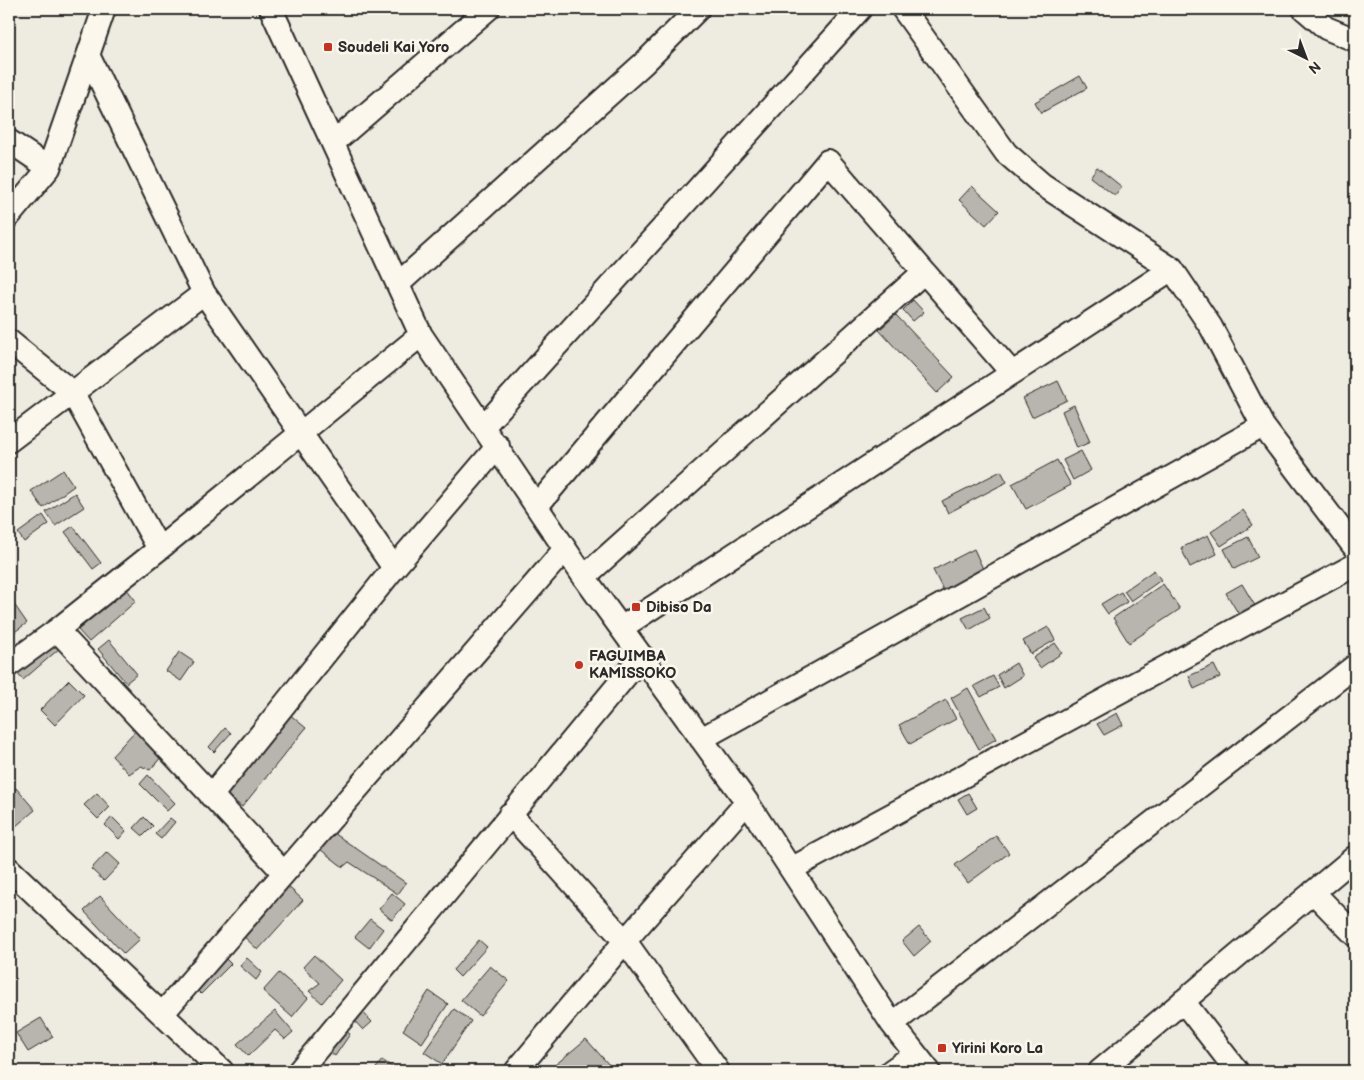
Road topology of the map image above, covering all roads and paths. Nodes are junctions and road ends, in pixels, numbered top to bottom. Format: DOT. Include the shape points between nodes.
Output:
graph roads {
  1 [pos="104,9"];
  2 [pos="272,9"];
  3 [pos="488,9"];
  4 [pos="698,9"];
  5 [pos="860,9"];
  6 [pos="903,9"];
  7 [pos="1304,9"];
  8 [pos="1355,40"];
  9 [pos="89,57"];
  10 [pos="9,141"];
  11 [pos="333,143"];
  12 [pos="49,168"];
  13 [pos="9,216"];
  14 [pos="1172,269"];
  15 [pos="924,272"];
  16 [pos="398,284"];
  17 [pos="204,292"];
  18 [pos="421,335"];
  19 [pos="9,341"];
  20 [pos="1012,373"];
  21 [pos="72,392"];
  22 [pos="484,426"];
  23 [pos="1263,426"];
  24 [pos="302,434"];
  25 [pos="9,441"];
  26 [pos="498,446"];
  27 [pos="537,506"];
  28 [pos="1355,548"];
  29 [pos="159,549"];
  30 [pos="566,549"];
  31 [pos="1355,565"];
  32 [pos="394,568"];
  33 [pos="584,577"];
  34 [pos="621,628"];
  35 [pos="58,630"];
  36 [pos="642,656"];
  37 [pos="9,665"];
  38 [pos="1355,666"];
  39 [pos="702,739"];
  40 [pos="210,796"];
  41 [pos="747,802"];
  42 [pos="510,814"];
  43 [pos="1355,857"];
  44 [pos="791,868"];
  45 [pos="9,869"];
  46 [pos="284,873"];
  47 [pos="1314,892"];
  48 [pos="1355,935"];
  49 [pos="625,941"];
  50 [pos="1183,1001"];
  51 [pos="163,1013"];
  52 [pos="892,1024"];
  53 [pos="922,1062"];
  54 [pos="222,1071"];
  55 [pos="299,1071"];
  56 [pos="516,1071"];
  57 [pos="718,1071"];
  58 [pos="891,1071"];
  59 [pos="1100,1071"];
  60 [pos="1237,1071"];
  1 -- 9 [label="street"];
  2 -- 11 [label="street"];
  3 -- 11 [label="street"];
  4 -- 16 [label="street" via="644,63"];
  5 -- 22 [label="street"];
  6 -- 14 [label="street" via="1006,153 1043,185"];
  7 -- 8 [label="street" via="1326,28"];
  9 -- 12 [label="street"];
  9 -- 17 [label="street"];
  10 -- 12 [label="street"];
  11 -- 16 [label="street"];
  12 -- 13 [label="street"];
  14 -- 20 [label="street"];
  14 -- 23 [label="street" via="1211,327"];
  15 -- 20 [label="street"];
  15 -- 27 [label="street" via="828,161"];
  15 -- 33 [label="street"];
  16 -- 18 [label="street"];
  17 -- 21 [label="street"];
  17 -- 24 [label="street"];
  18 -- 22 [label="street"];
  18 -- 24 [label="street"];
  19 -- 21 [label="street"];
  20 -- 34 [label="street"];
  21 -- 25 [label="street"];
  21 -- 29 [label="street"];
  22 -- 26 [label="street"];
  23 -- 28 [label="street"];
  23 -- 39 [label="street"];
  24 -- 29 [label="street"];
  24 -- 32 [label="street"];
  26 -- 27 [label="street"];
  26 -- 32 [label="street"];
  27 -- 30 [label="street"];
  29 -- 35 [label="street"];
  30 -- 33 [label="street"];
  30 -- 46 [label="street"];
  31 -- 44 [label="street"];
  32 -- 40 [label="street"];
  33 -- 34 [label="street"];
  34 -- 36 [label="street"];
  35 -- 37 [label="street"];
  35 -- 40 [label="street"];
  36 -- 39 [label="street"];
  36 -- 42 [label="street"];
  38 -- 52 [label="street"];
  39 -- 41 [label="street"];
  40 -- 46 [label="street"];
  41 -- 44 [label="street"];
  41 -- 49 [label="street"];
  42 -- 49 [label="street"];
  42 -- 55 [label="street"];
  43 -- 47 [label="street"];
  44 -- 52 [label="street"];
  45 -- 51 [label="street"];
  46 -- 51 [label="street"];
  47 -- 48 [label="street"];
  47 -- 50 [label="street"];
  49 -- 56 [label="street"];
  49 -- 57 [label="street"];
  50 -- 59 [label="street"];
  50 -- 60 [label="street"];
  51 -- 54 [label="street"];
  52 -- 53 [label="street"];
  53 -- 58 [label="street"];
}
